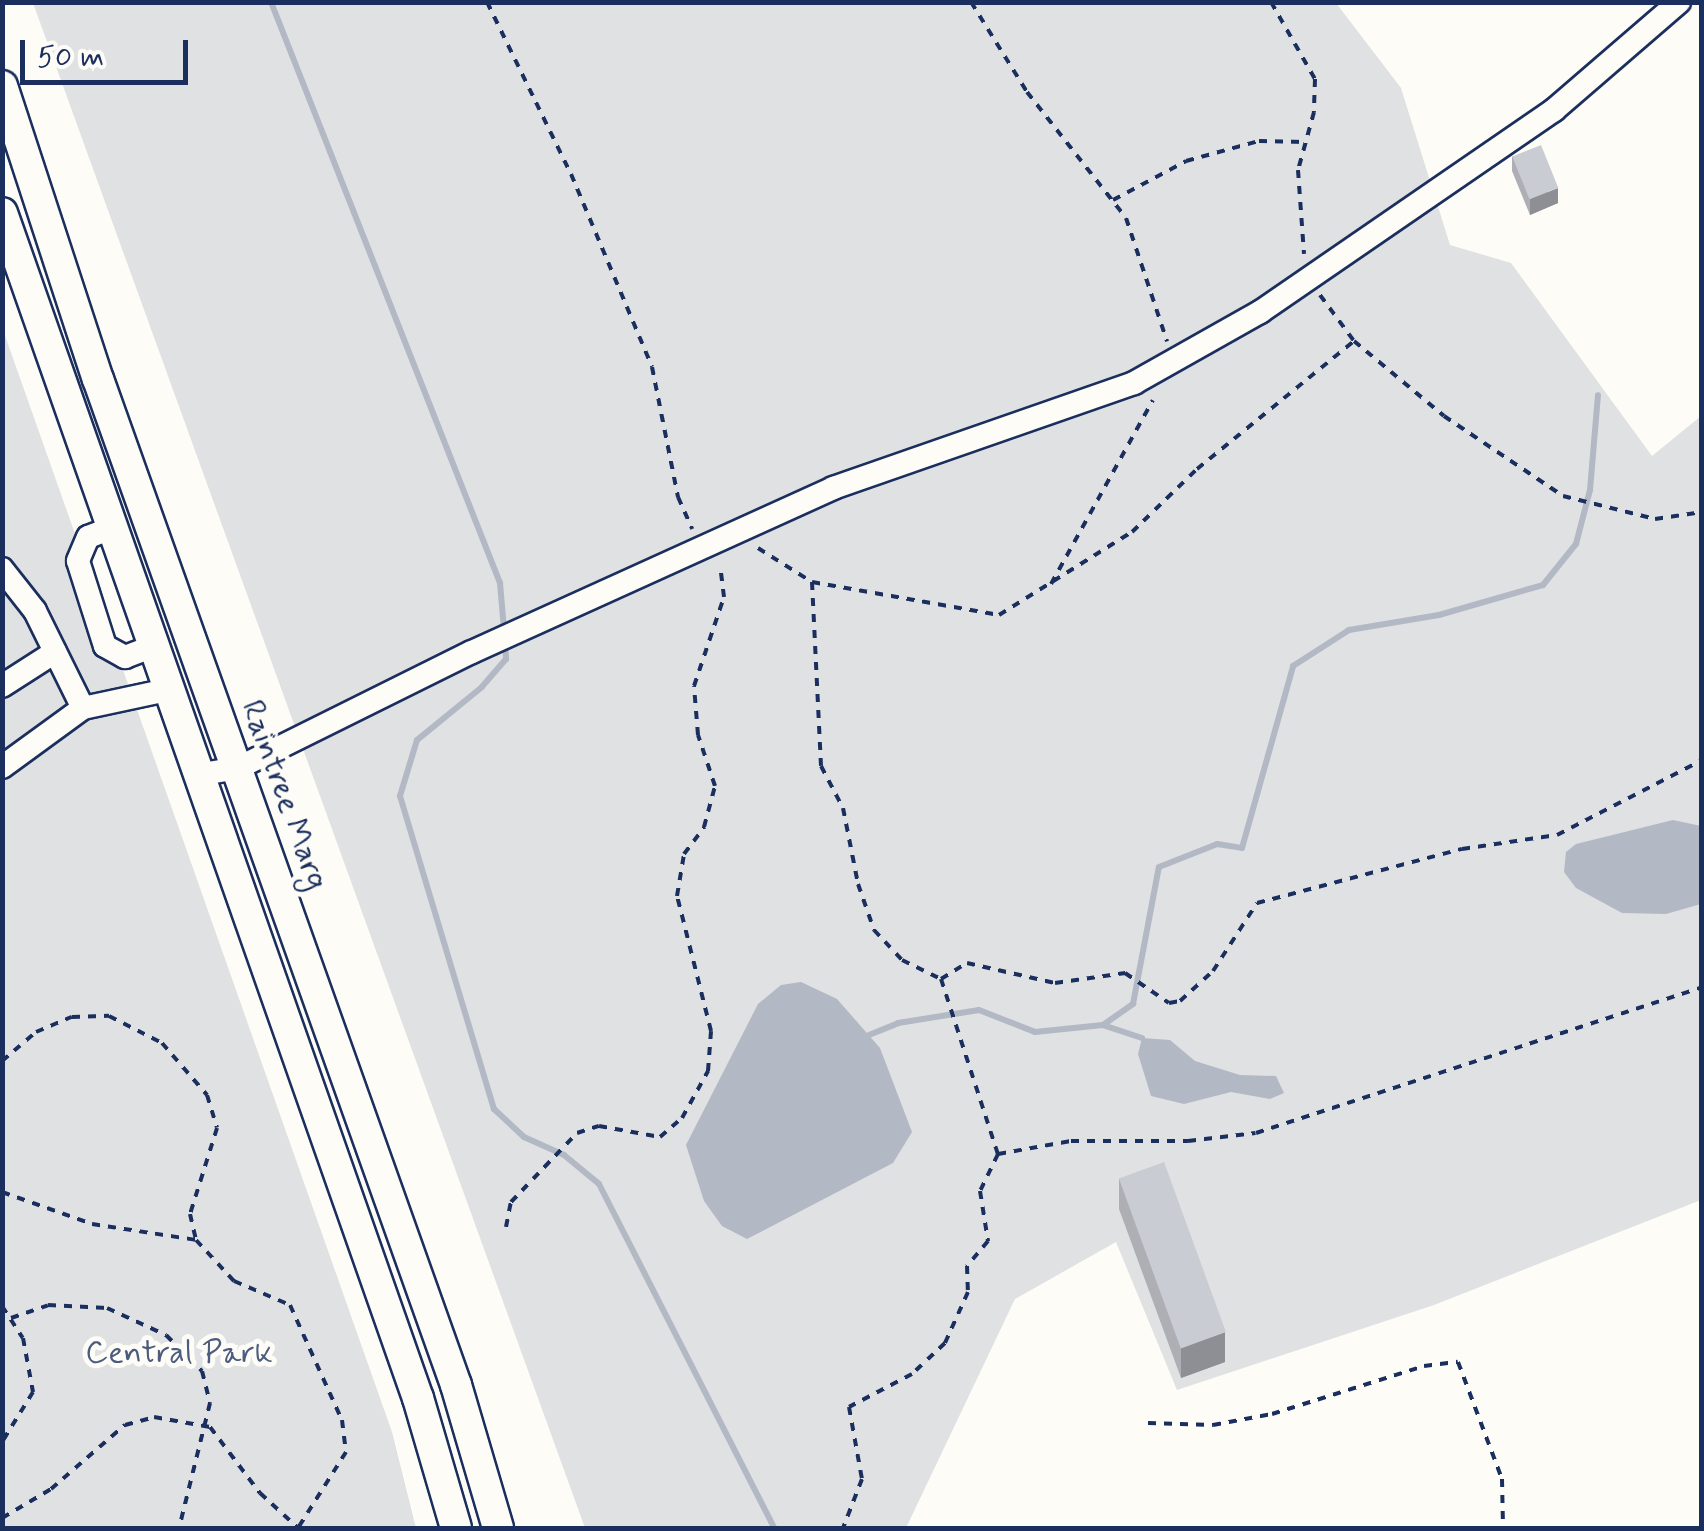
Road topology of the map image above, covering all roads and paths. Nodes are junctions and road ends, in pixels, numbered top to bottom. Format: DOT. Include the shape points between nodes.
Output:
graph roads {
  1 [pos="486,2"];
  2 [pos="971,2"];
  3 [pos="1271,2"];
  4 [pos="1679,2"];
  5 [pos="2,86"];
  6 [pos="1306,142"];
  7 [pos="1114,200"];
  8 [pos="2,214"];
  9 [pos="1308,279"];
  10 [pos="1354,341"];
  11 [pos="1172,361"];
  12 [pos="1702,512"];
  13 [pos="109,529"];
  14 [pos="727,535"];
  15 [pos="700,547"];
  16 [pos="812,582"];
  17 [pos="7,584"];
  18 [pos="1050,584"];
  19 [pos="151,646"];
  20 [pos="56,652"];
  21 [pos="2,686"];
  22 [pos="166,690"];
  23 [pos="83,708"];
  24 [pos="1702,760"];
  25 [pos="2,767"];
  26 [pos="238,768"];
  27 [pos="197,775"];
  28 [pos="941,979"];
  29 [pos="1702,987"];
  30 [pos="2,1061"];
  31 [pos="998,1154"];
  32 [pos="2,1192"];
  33 [pos="506,1227"];
  34 [pos="196,1240"];
  35 [pos="2,1306"];
  36 [pos="11,1318"];
  37 [pos="1148,1423"];
  38 [pos="204,1426"];
  39 [pos="2,1442"];
  40 [pos="2,1518"];
  41 [pos="179,1528"];
  42 [pos="298,1528"];
  43 [pos="456,1528"];
  44 [pos="498,1528"];
  45 [pos="843,1528"];
  46 [pos="1502,1528"];
  1 -- 15 [label="path" via="554,138 652,367 678,497"];
  2 -- 7 [label="path" via="1028,92"];
  3 -- 6 [label="path" via="1315,79"];
  4 -- 9 [label="street" via="1554,110"];
  5 -- 26 [label="main road, Raintree Marg"];
  6 -- 7 [label="path" via="1259,141 1186,161"];
  6 -- 9 [label="path" via="1298,170"];
  7 -- 11 [label="path" via="1160,312"];
  8 -- 13 [label="main road"];
  9 -- 10 [label="path"];
  9 -- 11 [label="street"];
  10 -- 12 [label="path" via="1444,416 1563,496 1655,518"];
  10 -- 18 [label="path" via="1197,469 1132,532"];
  11 -- 14 [label="street" via="1134,383 833,488"];
  11 -- 18 [label="path"];
  13 -- 19 [label="main road"];
  13 -- 19 [label="street" via="88,538 78,561 105,646 125,656"];
  14 -- 15 [label="street"];
  14 -- 16 [label="path"];
  14 -- 33 [label="path" via="720,561 724,597 694,686 698,734 715,786 704,828 684,854 677,896 711,1032 708,1071 682,1118 660,1137 599,1126 577,1133 511,1202"];
  15 -- 26 [label="street"];
  16 -- 18 [label="path" via="999,615"];
  16 -- 28 [label="path" via="821,766 843,808 858,884 874,930 902,960"];
  17 -- 20 [label="street"];
  19 -- 22 [label="main road"];
  20 -- 21 [label="street"];
  20 -- 23 [label="street"];
  22 -- 23 [label="street"];
  22 -- 27 [label="main road"];
  23 -- 25 [label="street"];
  24 -- 28 [label="path" via="1557,834 1462,849 1256,904 1213,971 1180,1001 1168,1003 1125,973 1055,984 967,964"];
  26 -- 27 [label="street"];
  26 -- 44 [label="main road, Raintree Marg" via="456,1386"];
  27 -- 43 [label="main road" via="418,1398"];
  28 -- 31 [label="path"];
  29 -- 31 [label="path" via="1256,1134 1071,1140"];
  30 -- 34 [label="path" via="36,1032 72,1018 109,1016 131,1023 185,1063 207,1095 216,1128 190,1214"];
  31 -- 45 [label="path" via="980,1191 988,1241 967,1266 968,1292 945,1343 912,1374 849,1407 862,1479"];
  32 -- 34 [label="path" via="92,1224"];
  34 -- 42 [label="path" via="206,1259 234,1281 290,1305 342,1420 346,1452"];
  35 -- 36 [label="path"];
  36 -- 38 [label="path" via="48,1306 108,1308 166,1335 202,1370 210,1402"];
  36 -- 39 [label="path" via="32,1366 34,1392 15,1432"];
  37 -- 46 [label="path" via="1213,1424 1272,1414 1424,1366 1458,1362 1502,1478"];
  38 -- 40 [label="path" via="154,1417 126,1425 52,1490"];
  38 -- 41 [label="path"];
  38 -- 42 [label="path"];
}
